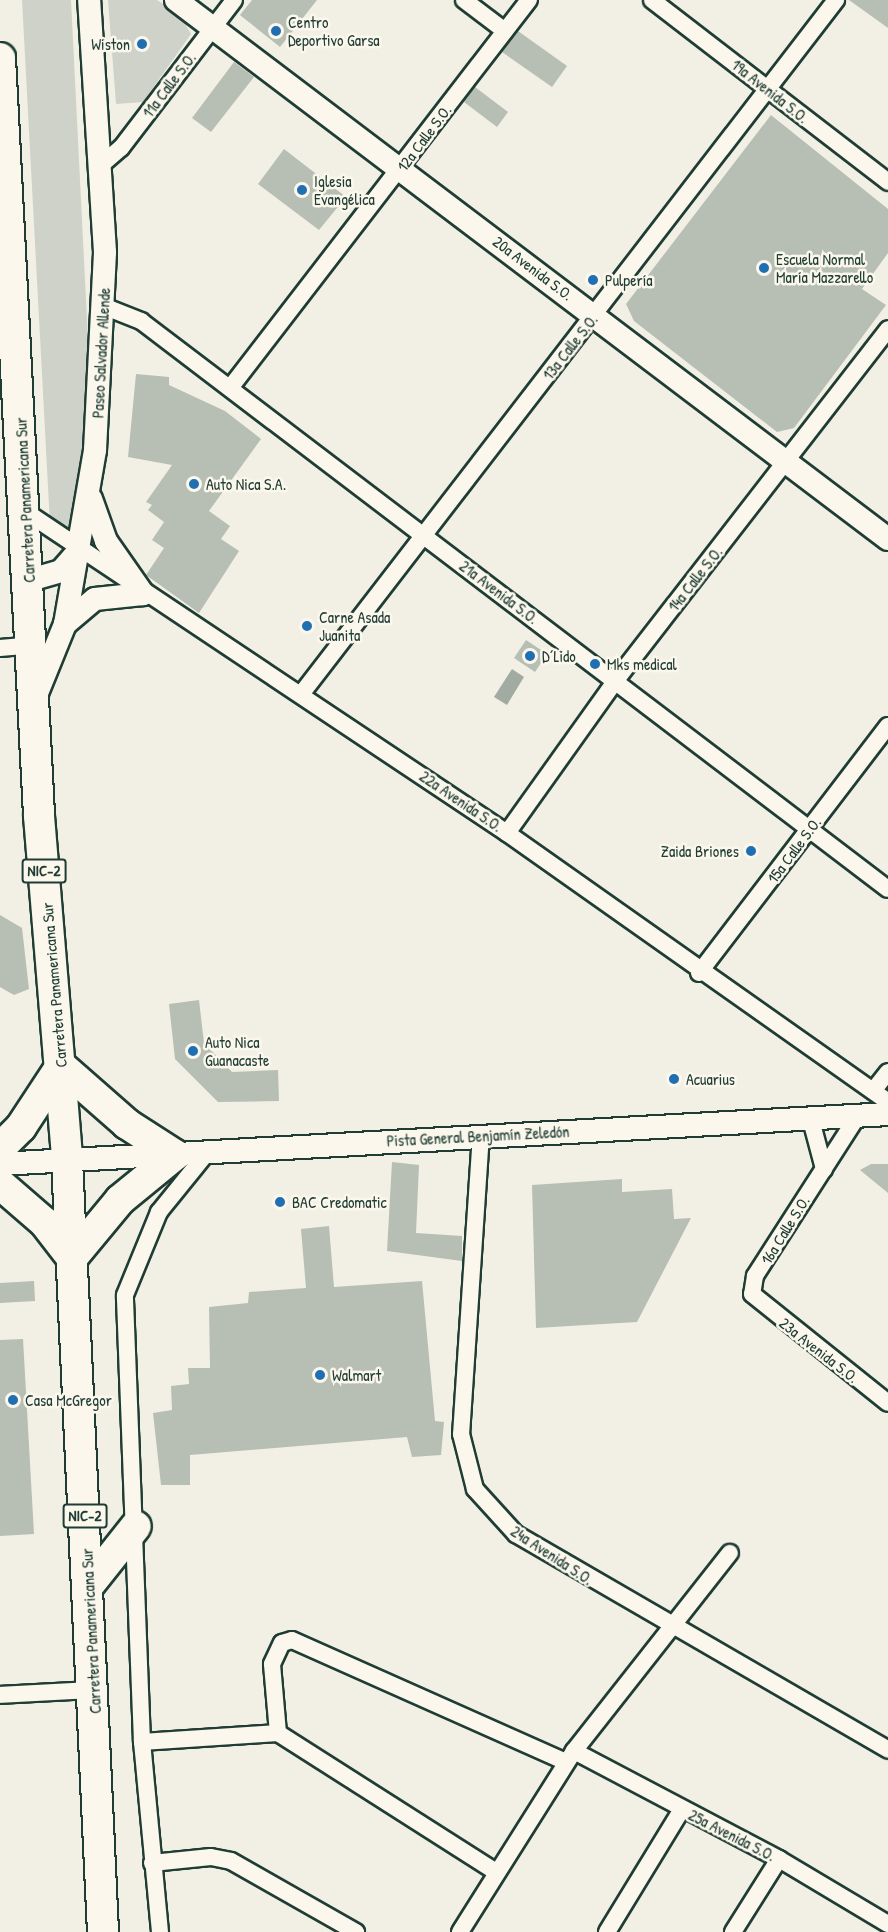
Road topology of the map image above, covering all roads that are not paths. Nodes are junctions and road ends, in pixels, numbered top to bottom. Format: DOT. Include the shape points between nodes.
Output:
graph roads {
  1 [pos="89,0"];
  2 [pos="176,0"];
  3 [pos="234,0"];
  4 [pos="464,0"];
  5 [pos="529,0"];
  6 [pos="652,0"];
  7 [pos="836,0"];
  8 [pos="214,26"];
  9 [pos="505,32"];
  10 [pos="0,58"];
  11 [pos="767,90"];
  12 [pos="100,166"];
  13 [pos="401,169"];
  14 [pos="888,182"];
  15 [pos="103,306"];
  16 [pos="594,315"];
  17 [pos="8,326"];
  18 [pos="888,329"];
  19 [pos="231,388"];
  20 [pos="786,462"];
  21 [pos="90,494"];
  22 [pos="26,512"];
  23 [pos="424,536"];
  24 [pos="888,539"];
  25 [pos="80,549"];
  26 [pos="30,580"];
  27 [pos="143,594"];
  28 [pos="65,624"];
  29 [pos="32,645"];
  30 [pos="0,648"];
  31 [pos="616,680"];
  32 [pos="302,693"];
  33 [pos="35,698"];
  34 [pos="888,726"];
  35 [pos="809,829"];
  36 [pos="507,833"];
  37 [pos="888,889"];
  38 [pos="699,973"];
  39 [pos="61,1066"];
  40 [pos="888,1072"];
  41 [pos="873,1091"];
  42 [pos="888,1102"];
  43 [pos="888,1114"];
  44 [pos="858,1117"];
  45 [pos="811,1120"];
  46 [pos="481,1134"];
  47 [pos="0,1148"];
  48 [pos="206,1154"];
  49 [pos="175,1155"];
  50 [pos="67,1160"];
  51 [pos="0,1164"];
  52 [pos="824,1168"];
  53 [pos="0,1184"];
  54 [pos="72,1258"];
  55 [pos="752,1294"];
  56 [pos="888,1403"];
  57 [pos="136,1526"];
  58 [pos="730,1552"];
  59 [pos="89,1585"];
  60 [pos="669,1627"];
  61 [pos="93,1690"];
  62 [pos="0,1695"];
  63 [pos="279,1733"];
  64 [pos="141,1742"];
  65 [pos="888,1750"];
  66 [pos="570,1757"];
  67 [pos="682,1809"];
  68 [pos="779,1859"];
  69 [pos="152,1863"];
  70 [pos="496,1872"];
  71 [pos="103,1927"];
  72 [pos="335,1927"];
  73 [pos="883,1927"];
  74 [pos="160,1932"];
  75 [pos="356,1932"];
  76 [pos="459,1932"];
  77 [pos="607,1932"];
  78 [pos="733,1932"];
  1 -- 12 [label="street, Paseo Salvador Allende"];
  2 -- 8 [label="street, 20a Avenida S.O."];
  3 -- 8 [label="street, 11a Calle S.O."];
  4 -- 9 [label="street"];
  5 -- 9 [label="street, 12a Calle S.O."];
  6 -- 11 [label="street, 19a Avenida S.O."];
  7 -- 11 [label="street, 13a Calle S.O."];
  8 -- 12 [label="street, 11a Calle S.O." via="121,148"];
  8 -- 13 [label="street, 20a Avenida S.O."];
  9 -- 13 [label="street, 12a Calle S.O."];
  10 -- 17 [label="highway, Carretera Panamericana Sur / NIC-2"];
  11 -- 14 [label="street, 19a Avenida S.O."];
  11 -- 16 [label="street, 13a Calle S.O."];
  12 -- 15 [label="street, Paseo Salvador Allende"];
  13 -- 16 [label="street, 20a Avenida S.O."];
  13 -- 19 [label="street, 12a Calle S.O."];
  15 -- 19 [label="street, 21a Avenida S.O." via="141,321"];
  15 -- 21 [label="street, Paseo Salvador Allende"];
  16 -- 20 [label="street, 20a Avenida S.O."];
  16 -- 23 [label="street, 13a Calle S.O."];
  17 -- 22 [label="highway, Carretera Panamericana Sur / NIC-2"];
  18 -- 20 [label="street, 14a Calle S.O."];
  19 -- 23 [label="street, 21a Avenida S.O."];
  20 -- 24 [label="street, 20a Avenida S.O."];
  20 -- 31 [label="street, 14a Calle S.O."];
  21 -- 25 [label="street, Paseo Salvador Allende"];
  21 -- 27 [label="street" via="106,541"];
  22 -- 25 [label="street, 22a Avenida S.O."];
  22 -- 26 [label="highway, Carretera Panamericana Sur / NIC-2"];
  23 -- 31 [label="street, 21a Avenida S.O."];
  23 -- 32 [label="street, 13a Calle S.O."];
  25 -- 26 [label="street" via="61,571"];
  25 -- 27 [label="street, 22a Avenida S.O."];
  25 -- 28 [label="street, Paseo Salvador Allende"];
  26 -- 29 [label="highway, Carretera Panamericana Sur / NIC-2"];
  27 -- 28 [label="street" via="95,599"];
  27 -- 32 [label="street, 22a Avenida S.O."];
  28 -- 33 [label="street, Paseo Salvador Allende"];
  29 -- 30 [label="street"];
  29 -- 33 [label="highway, Carretera Panamericana Sur / NIC-2"];
  31 -- 35 [label="street, 21a Avenida S.O."];
  31 -- 36 [label="street, 14a Calle S.O."];
  32 -- 36 [label="street, 22a Avenida S.O."];
  33 -- 39 [label="highway, Carretera Panamericana Sur / NIC-2"];
  34 -- 35 [label="street, 15a Calle S.O."];
  35 -- 37 [label="street, 21a Avenida S.O."];
  35 -- 38 [label="street, 15a Calle S.O."];
  36 -- 38 [label="street, 22a Avenida S.O."];
  38 -- 41 [label="street, 22a Avenida S.O."];
  39 -- 47 [label="highway" via="21,1127"];
  39 -- 49 [label="highway" via="127,1124"];
  39 -- 50 [label="highway, Carretera Panamericana Sur / NIC-2"];
  40 -- 41 [label="street"];
  41 -- 42 [label="street, 22a Avenida S.O."];
  43 -- 44 [label="street, Pista General Benjamín Zeledón"];
  44 -- 45 [label="street, Pista General Benjamín Zeledón"];
  44 -- 52 [label="street, 16a Calle S.O."];
  45 -- 46 [label="street, Pista General Benjamín Zeledón"];
  45 -- 52 [label="street"];
  46 -- 48 [label="street, Pista General Benjamín Zeledón"];
  46 -- 60 [label="street, 24a Avenida S.O." via="461,1434 465,1463 475,1489 516,1534"];
  48 -- 49 [label="street, Pista General Benjamín Zeledón"];
  48 -- 57 [label="street" via="159,1212 125,1295"];
  49 -- 50 [label="street, Pista General Benjamín Zeledón"];
  49 -- 54 [label="highway" via="120,1200"];
  50 -- 51 [label="street, Pista General Benjamín Zeledón"];
  50 -- 54 [label="highway, Carretera Panamericana Sur / NIC-2"];
  52 -- 55 [label="street, 16a Calle S.O." via="755,1276"];
  53 -- 54 [label="highway" via="45,1223"];
  54 -- 59 [label="highway, Carretera Panamericana Sur / NIC-2"];
  55 -- 56 [label="street, 23a Avenida S.O."];
  57 -- 59 [label="highway"];
  57 -- 64 [label="street"];
  58 -- 60 [label="street"];
  59 -- 61 [label="highway, Carretera Panamericana Sur / NIC-2"];
  60 -- 65 [label="street, 24a Avenida S.O."];
  60 -- 66 [label="street"];
  61 -- 62 [label="street"];
  61 -- 71 [label="highway, Carretera Panamericana Sur / NIC-2"];
  63 -- 64 [label="street"];
  63 -- 66 [label="street, 25a Avenida S.O." via="275,1652 282,1643 305,1642"];
  63 -- 70 [label="street"];
  64 -- 69 [label="street"];
  66 -- 67 [label="street, 25a Avenida S.O."];
  66 -- 70 [label="street"];
  67 -- 68 [label="street, 25a Avenida S.O."];
  67 -- 77 [label="street"];
  68 -- 73 [label="street, 25a Avenida S.O."];
  68 -- 78 [label="street"];
  69 -- 72 [label="street" via="211,1857 231,1861"];
  69 -- 74 [label="street"];
  70 -- 76 [label="street"];
  72 -- 75 [label="street"];
}
